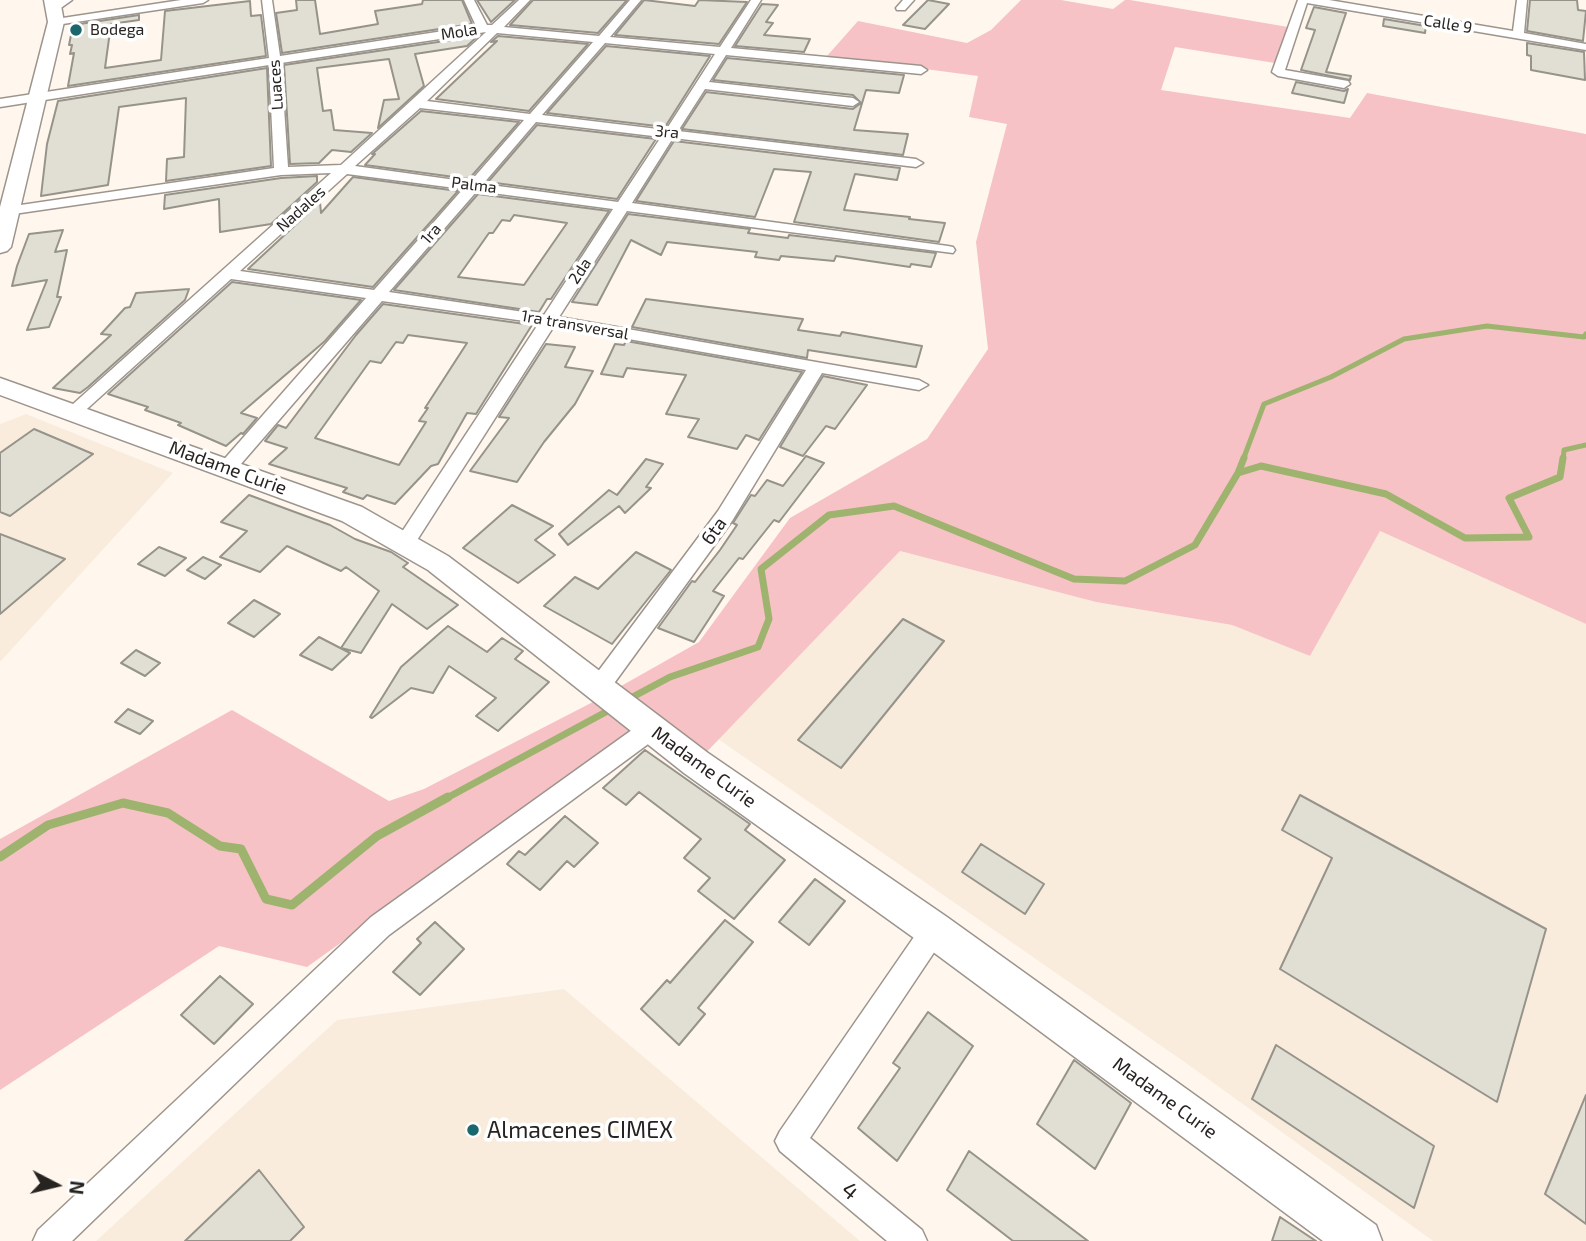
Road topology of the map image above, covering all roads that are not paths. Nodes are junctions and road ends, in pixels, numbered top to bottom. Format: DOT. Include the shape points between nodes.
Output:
graph roads {
  1 [pos="203,0"];
  2 [pos="267,0"];
  3 [pos="469,0"];
  4 [pos="525,0"];
  5 [pos="635,0"];
  6 [pos="756,0"];
  7 [pos="1303,0"];
  8 [pos="1310,0"];
  9 [pos="1522,0"];
  10 [pos="57,7"];
  11 [pos="499,27"];
  12 [pos="483,28"];
  13 [pos="1518,36"];
  14 [pos="603,37"];
  15 [pos="1586,47"];
  16 [pos="724,49"];
  17 [pos="275,62"];
  18 [pos="921,70"];
  19 [pos="1344,84"];
  20 [pos="702,85"];
  21 [pos="37,97"];
  22 [pos="853,102"];
  23 [pos="0,103"];
  24 [pos="417,104"];
  25 [pos="531,119"];
  26 [pos="673,132"];
  27 [pos="916,163"];
  28 [pos="344,170"];
  29 [pos="281,171"];
  30 [pos="474,185"];
  31 [pos="623,205"];
  32 [pos="4,211"];
  33 [pos="0,247"];
  34 [pos="948,250"];
  35 [pos="230,274"];
  36 [pos="379,294"];
  37 [pos="549,320"];
  38 [pos="817,367"];
  39 [pos="0,386"];
  40 [pos="919,386"];
  41 [pos="72,413"];
  42 [pos="227,468"];
  43 [pos="405,543"];
  44 [pos="623,707"];
  45 [pos="934,930"];
  46 [pos="50,1241"];
  47 [pos="911,1241"];
  48 [pos="1360,1241"];
  1 -- 10 [label="street"];
  2 -- 17 [label="street, Luaces"];
  3 -- 12 [label="street"];
  4 -- 11 [label="street, Nadales"];
  5 -- 14 [label="street, 1ra"];
  6 -- 16 [label="street, 2da"];
  7 -- 19 [label="street" via="1278,72"];
  8 -- 13 [label="street, Calle 9"];
  9 -- 13 [label="street"];
  10 -- 21 [label="main road"];
  11 -- 12 [label="street, Mola"];
  11 -- 14 [label="street, Mola"];
  11 -- 24 [label="street, Nadales"];
  12 -- 17 [label="street, Mola"];
  13 -- 15 [label="street, Calle 9"];
  14 -- 16 [label="street, Mola"];
  14 -- 25 [label="street, 1ra"];
  16 -- 18 [label="street, Mola"];
  16 -- 20 [label="street, 2da"];
  17 -- 21 [label="street, Mola"];
  17 -- 29 [label="street, Luaces"];
  20 -- 22 [label="street"];
  20 -- 26 [label="street, 2da"];
  21 -- 23 [label="street, Mola"];
  21 -- 32 [label="main road"];
  24 -- 25 [label="street, 3ra"];
  24 -- 28 [label="street, Nadales"];
  25 -- 26 [label="street, 3ra"];
  25 -- 30 [label="street, 1ra"];
  26 -- 27 [label="street, 3ra"];
  26 -- 31 [label="street, 2da"];
  28 -- 29 [label="street, Palma"];
  28 -- 30 [label="street, Palma"];
  28 -- 35 [label="street, Nadales"];
  29 -- 32 [label="street, Palma"];
  30 -- 31 [label="street, Palma"];
  30 -- 36 [label="street, 1ra"];
  31 -- 34 [label="street, Palma"];
  31 -- 37 [label="street, 2da"];
  32 -- 33 [label="main road"];
  35 -- 36 [label="street, 1ra transversal"];
  35 -- 41 [label="street, Nadales"];
  36 -- 37 [label="street, 1ra transversal"];
  36 -- 42 [label="street, 1ra"];
  37 -- 38 [label="street, 1ra transversal"];
  37 -- 43 [label="street, 2da"];
  38 -- 40 [label="street, 1ra transversal"];
  38 -- 44 [label="street, 6ta" via="725,516"];
  39 -- 41 [label="main road, Madame Curie"];
  41 -- 42 [label="main road, Madame Curie"];
  42 -- 43 [label="main road, Madame Curie" via="352,514"];
  43 -- 44 [label="main road, Madame Curie" via="438,563"];
  44 -- 45 [label="main road, Madame Curie"];
  44 -- 46 [label="street, 6ta" via="380,926"];
  45 -- 47 [label="street, 4" via="790,1141"];
  45 -- 48 [label="main road, Madame Curie"];
}
